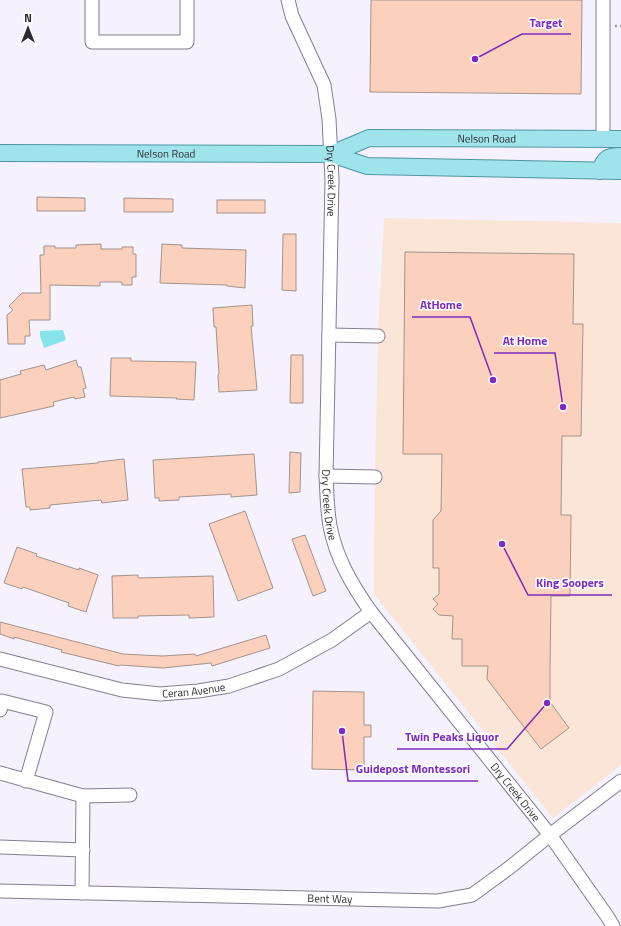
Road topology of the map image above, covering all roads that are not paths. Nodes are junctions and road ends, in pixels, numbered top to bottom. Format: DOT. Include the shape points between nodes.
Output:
graph roads {
  1 [pos="92,0"];
  2 [pos="188,0"];
  3 [pos="288,0"];
  4 [pos="603,0"];
  5 [pos="603,139"];
  6 [pos="621,139"];
  7 [pos="0,153"];
  8 [pos="332,154"];
  9 [pos="621,156"];
  10 [pos="600,171"];
  11 [pos="621,171"];
  12 [pos="329,335"];
  13 [pos="378,336"];
  14 [pos="326,476"];
  15 [pos="375,477"];
  16 [pos="371,612"];
  17 [pos="0,659"];
  18 [pos="0,710"];
  19 [pos="0,773"];
  20 [pos="26,780"];
  21 [pos="621,781"];
  22 [pos="130,795"];
  23 [pos="83,796"];
  24 [pos="550,835"];
  25 [pos="0,847"];
  26 [pos="83,850"];
  27 [pos="0,891"];
  28 [pos="82,893"];
  29 [pos="613,926"];
  1 -- 2 [label="street" via="92,42 188,42"];
  3 -- 8 [label="street, Dry Creek Drive" via="297,27 324,85 330,119"];
  4 -- 5 [label="street"];
  5 -- 6 [label="main road, Nelson Road"];
  5 -- 8 [label="main road, Nelson Road" via="369,138"];
  7 -- 8 [label="main road, Nelson Road"];
  8 -- 10 [label="main road, Nelson Road" via="367,166"];
  8 -- 12 [label="street, Dry Creek Drive"];
  9 -- 10 [label="main road" via="605,159"];
  10 -- 11 [label="main road, Nelson Road"];
  12 -- 13 [label="street"];
  12 -- 14 [label="street, Dry Creek Drive"];
  14 -- 15 [label="street"];
  14 -- 16 [label="street, Dry Creek Drive" via="334,543 347,573"];
  16 -- 17 [label="street, Ceran Avenue" via="332,640 279,669 229,686 198,692 160,694 122,690"];
  16 -- 24 [label="street, Dry Creek Drive"];
  18 -- 20 [label="street" via="2,701 46,712"];
  19 -- 20 [label="street"];
  20 -- 23 [label="street"];
  21 -- 24 [label="street, Bent Way"];
  22 -- 23 [label="street"];
  23 -- 26 [label="street"];
  24 -- 28 [label="street, Bent Way" via="472,895 438,901"];
  24 -- 29 [label="street, Dry Creek Drive"];
  25 -- 26 [label="street"];
  26 -- 28 [label="street"];
  27 -- 28 [label="street, Bent Way"];
}
